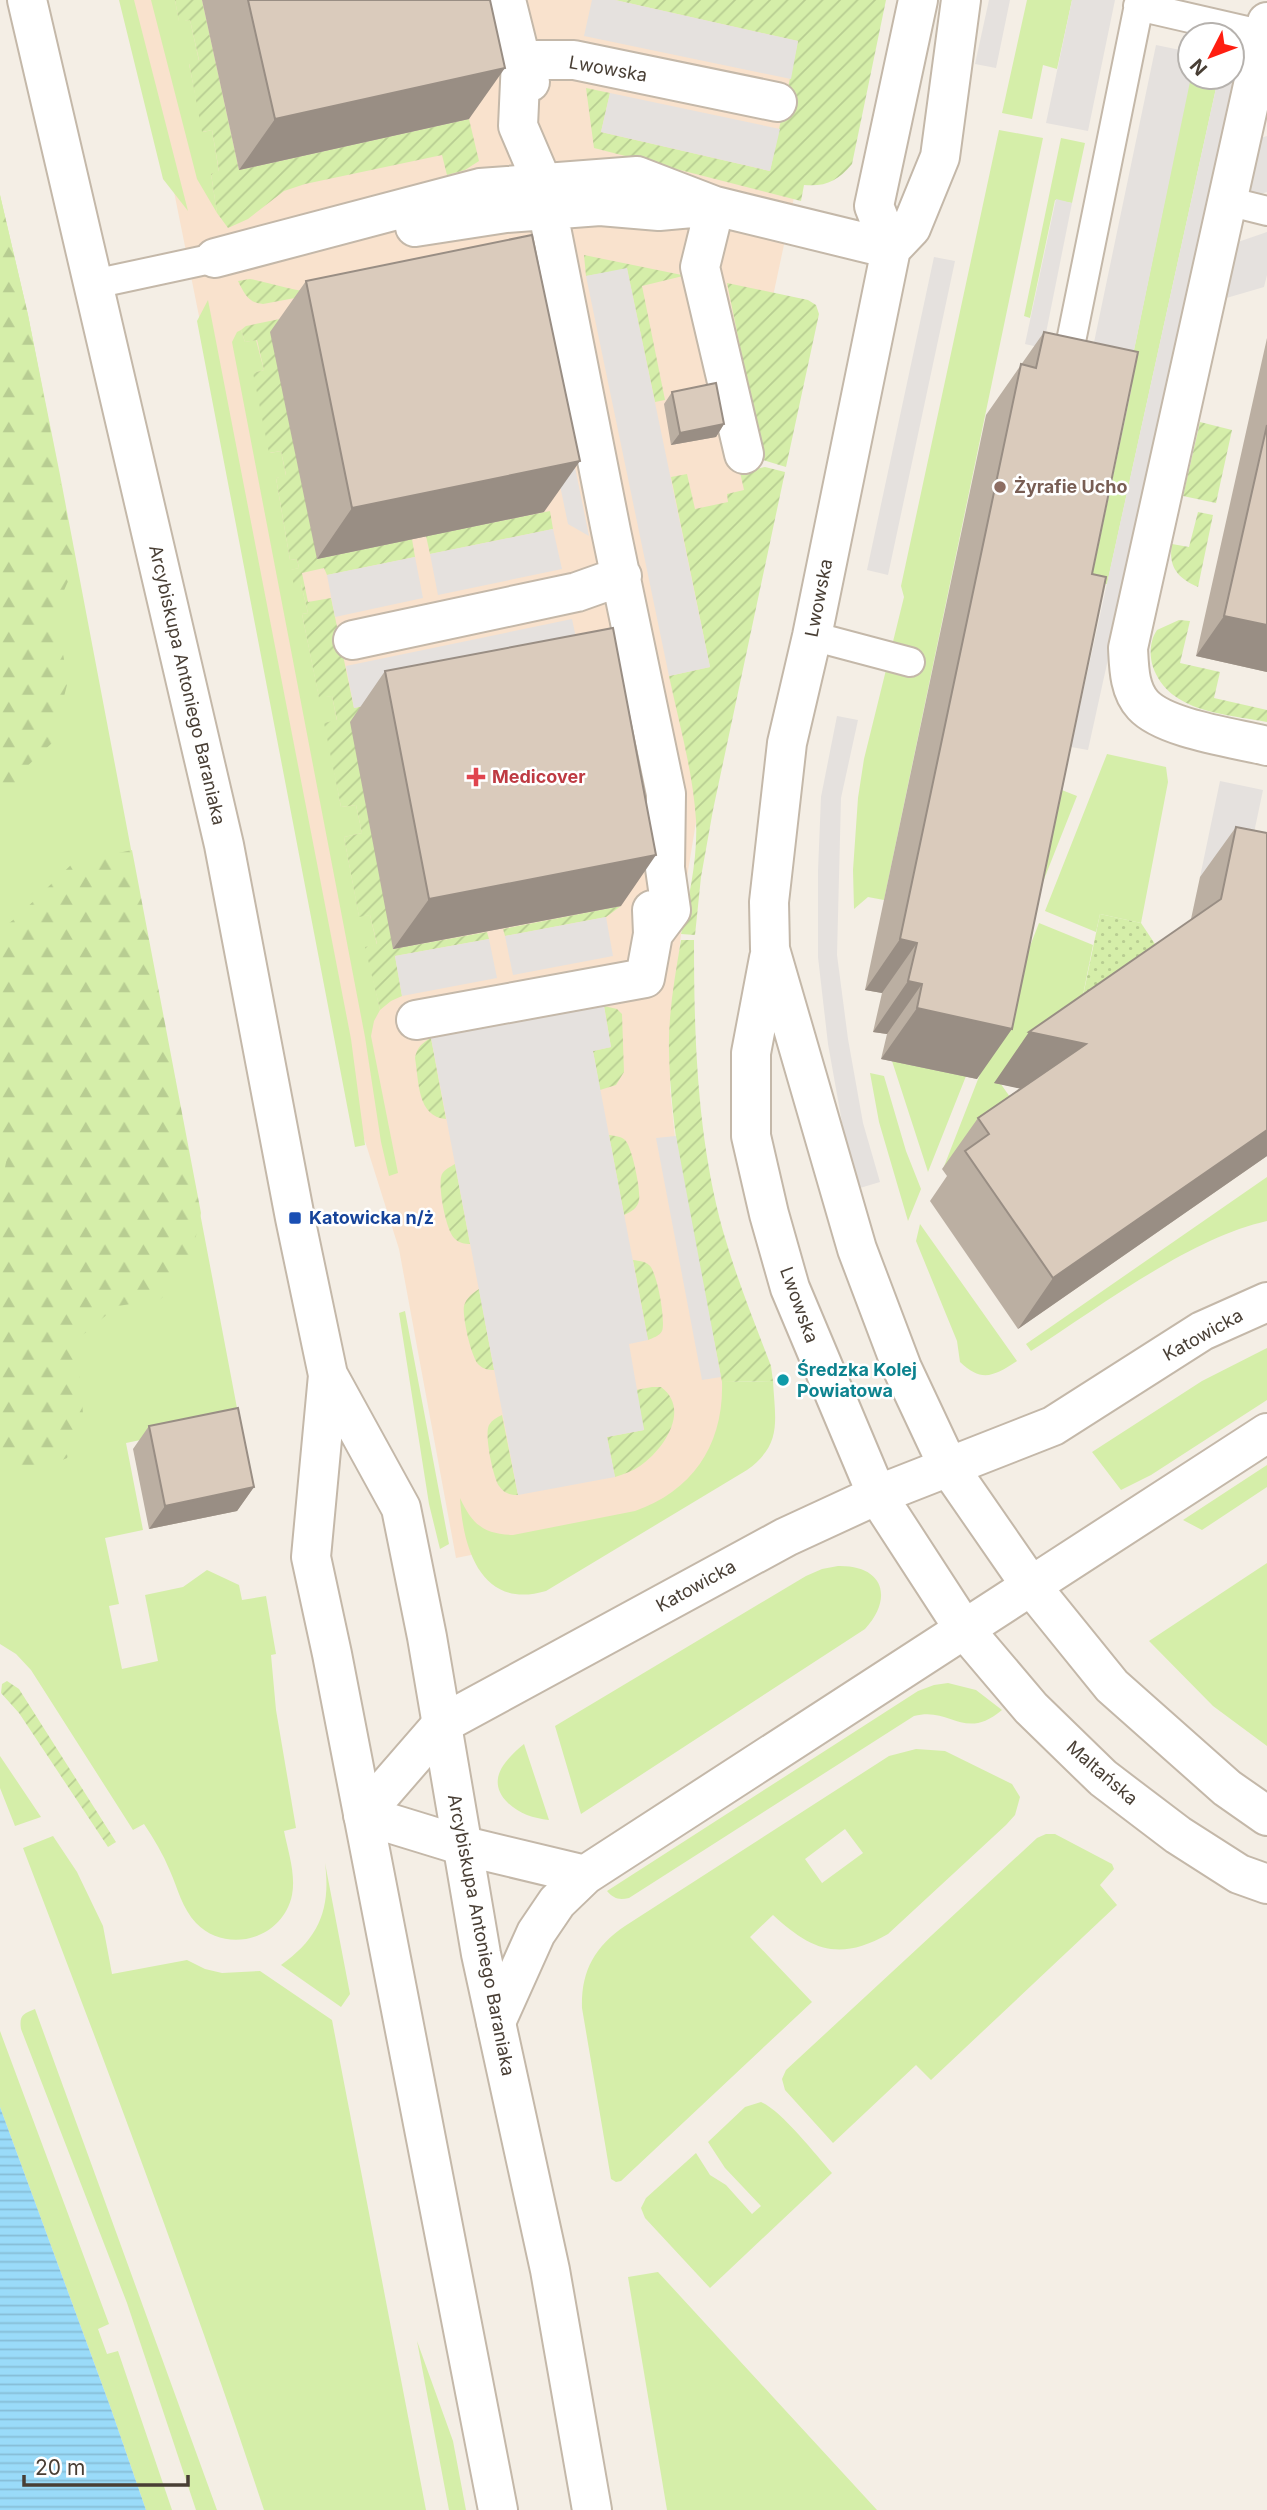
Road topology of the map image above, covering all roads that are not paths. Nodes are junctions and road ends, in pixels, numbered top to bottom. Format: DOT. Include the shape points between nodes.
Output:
graph roads {
  1 [pos="26,0"];
  2 [pos="506,0"];
  3 [pos="918,0"];
  4 [pos="961,0"];
  5 [pos="1139,3"];
  6 [pos="1265,28"];
  7 [pos="521,60"];
  8 [pos="777,102"];
  9 [pos="545,196"];
  10 [pos="1227,201"];
  11 [pos="715,206"];
  12 [pos="1267,211"];
  13 [pos="891,249"];
  14 [pos="215,258"];
  15 [pos="94,284"];
  16 [pos="1065,371"];
  17 [pos="744,454"];
  18 [pos="622,576"];
  19 [pos="812,636"];
  20 [pos="353,640"];
  21 [pos="911,662"];
  22 [pos="1267,746"];
  23 [pos="771,949"];
  24 [pos="416,1020"];
  25 [pos="1267,1302"];
  26 [pos="328,1375"];
  27 [pos="1267,1433"];
  28 [pos="948,1466"];
  29 [pos="877,1495"];
  30 [pos="1031,1586"];
  31 [pos="964,1629"];
  32 [pos="442,1724"];
  33 [pos="363,1815"];
  34 [pos="1267,1816"];
  35 [pos="464,1846"];
  36 [pos="585,1875"];
  37 [pos="1267,1884"];
  38 [pos="495,2022"];
  39 [pos="498,2510"];
  40 [pos="592,2510"];
  1 -- 15 [label="street, Arcybiskupa Antoniego Baraniaka"];
  2 -- 7 [label="street"];
  3 -- 13 [label="street" via="874,206"];
  4 -- 13 [label="street, Lwowska" via="940,157 911,228"];
  5 -- 6 [label="lane"];
  5 -- 16 [label="lane"];
  6 -- 10 [label="street"];
  7 -- 8 [label="street, Lwowska" via="574,60"];
  7 -- 9 [label="street" via="545,121"];
  9 -- 11 [label="street" via="659,211"];
  9 -- 14 [label="street" via="493,201"];
  9 -- 18 [label="street"];
  10 -- 12 [label="lane"];
  10 -- 22 [label="street" via="1128,648 1130,679 1142,705 1164,721"];
  11 -- 13 [label="street"];
  11 -- 17 [label="street" via="700,267"];
  13 -- 19 [label="street, Lwowska"];
  14 -- 15 [label="lane"];
  15 -- 26 [label="street, Arcybiskupa Antoniego Baraniaka" via="224,845"];
  18 -- 20 [label="street" via="577,592"];
  18 -- 24 [label="street" via="667,794 665,868 671,910 653,934 645,978"];
  19 -- 21 [label="lane"];
  19 -- 23 [label="street, Lwowska" via="787,743 769,902"];
  23 -- 28 [label="street, Lwowska" via="857,1249 902,1368"];
  23 -- 29 [label="street, Lwowska" via="751,1053 751,1136 790,1288"];
  25 -- 28 [label="street, Katowicka" via="1202,1331 1054,1426"];
  26 -- 32 [label="street, Arcybiskupa Antoniego Baraniaka" via="401,1508"];
  26 -- 33 [label="street, Arcybiskupa Antoniego Baraniaka" via="311,1557"];
  27 -- 30 [label="street"];
  28 -- 29 [label="street, Katowicka"];
  28 -- 30 [label="street, Lwowska"];
  29 -- 31 [label="street, Lwowska"];
  29 -- 32 [label="street, Katowicka" via="786,1537"];
  30 -- 31 [label="street"];
  30 -- 34 [label="street" via="1112,1686 1227,1788"];
  31 -- 36 [label="street"];
  31 -- 37 [label="street, Maltańska" via="1031,1708 1103,1778 1188,1842 1239,1874"];
  32 -- 33 [label="street, Katowicka"];
  32 -- 35 [label="street, Arcybiskupa Antoniego Baraniaka"];
  33 -- 35 [label="street"];
  33 -- 39 [label="street, Arcybiskupa Antoniego Baraniaka"];
  35 -- 36 [label="street"];
  35 -- 38 [label="street, Arcybiskupa Antoniego Baraniaka"];
  36 -- 38 [label="street" via="557,1902 536,1933"];
  38 -- 40 [label="street, Arcybiskupa Antoniego Baraniaka" via="550,2270"];
}
